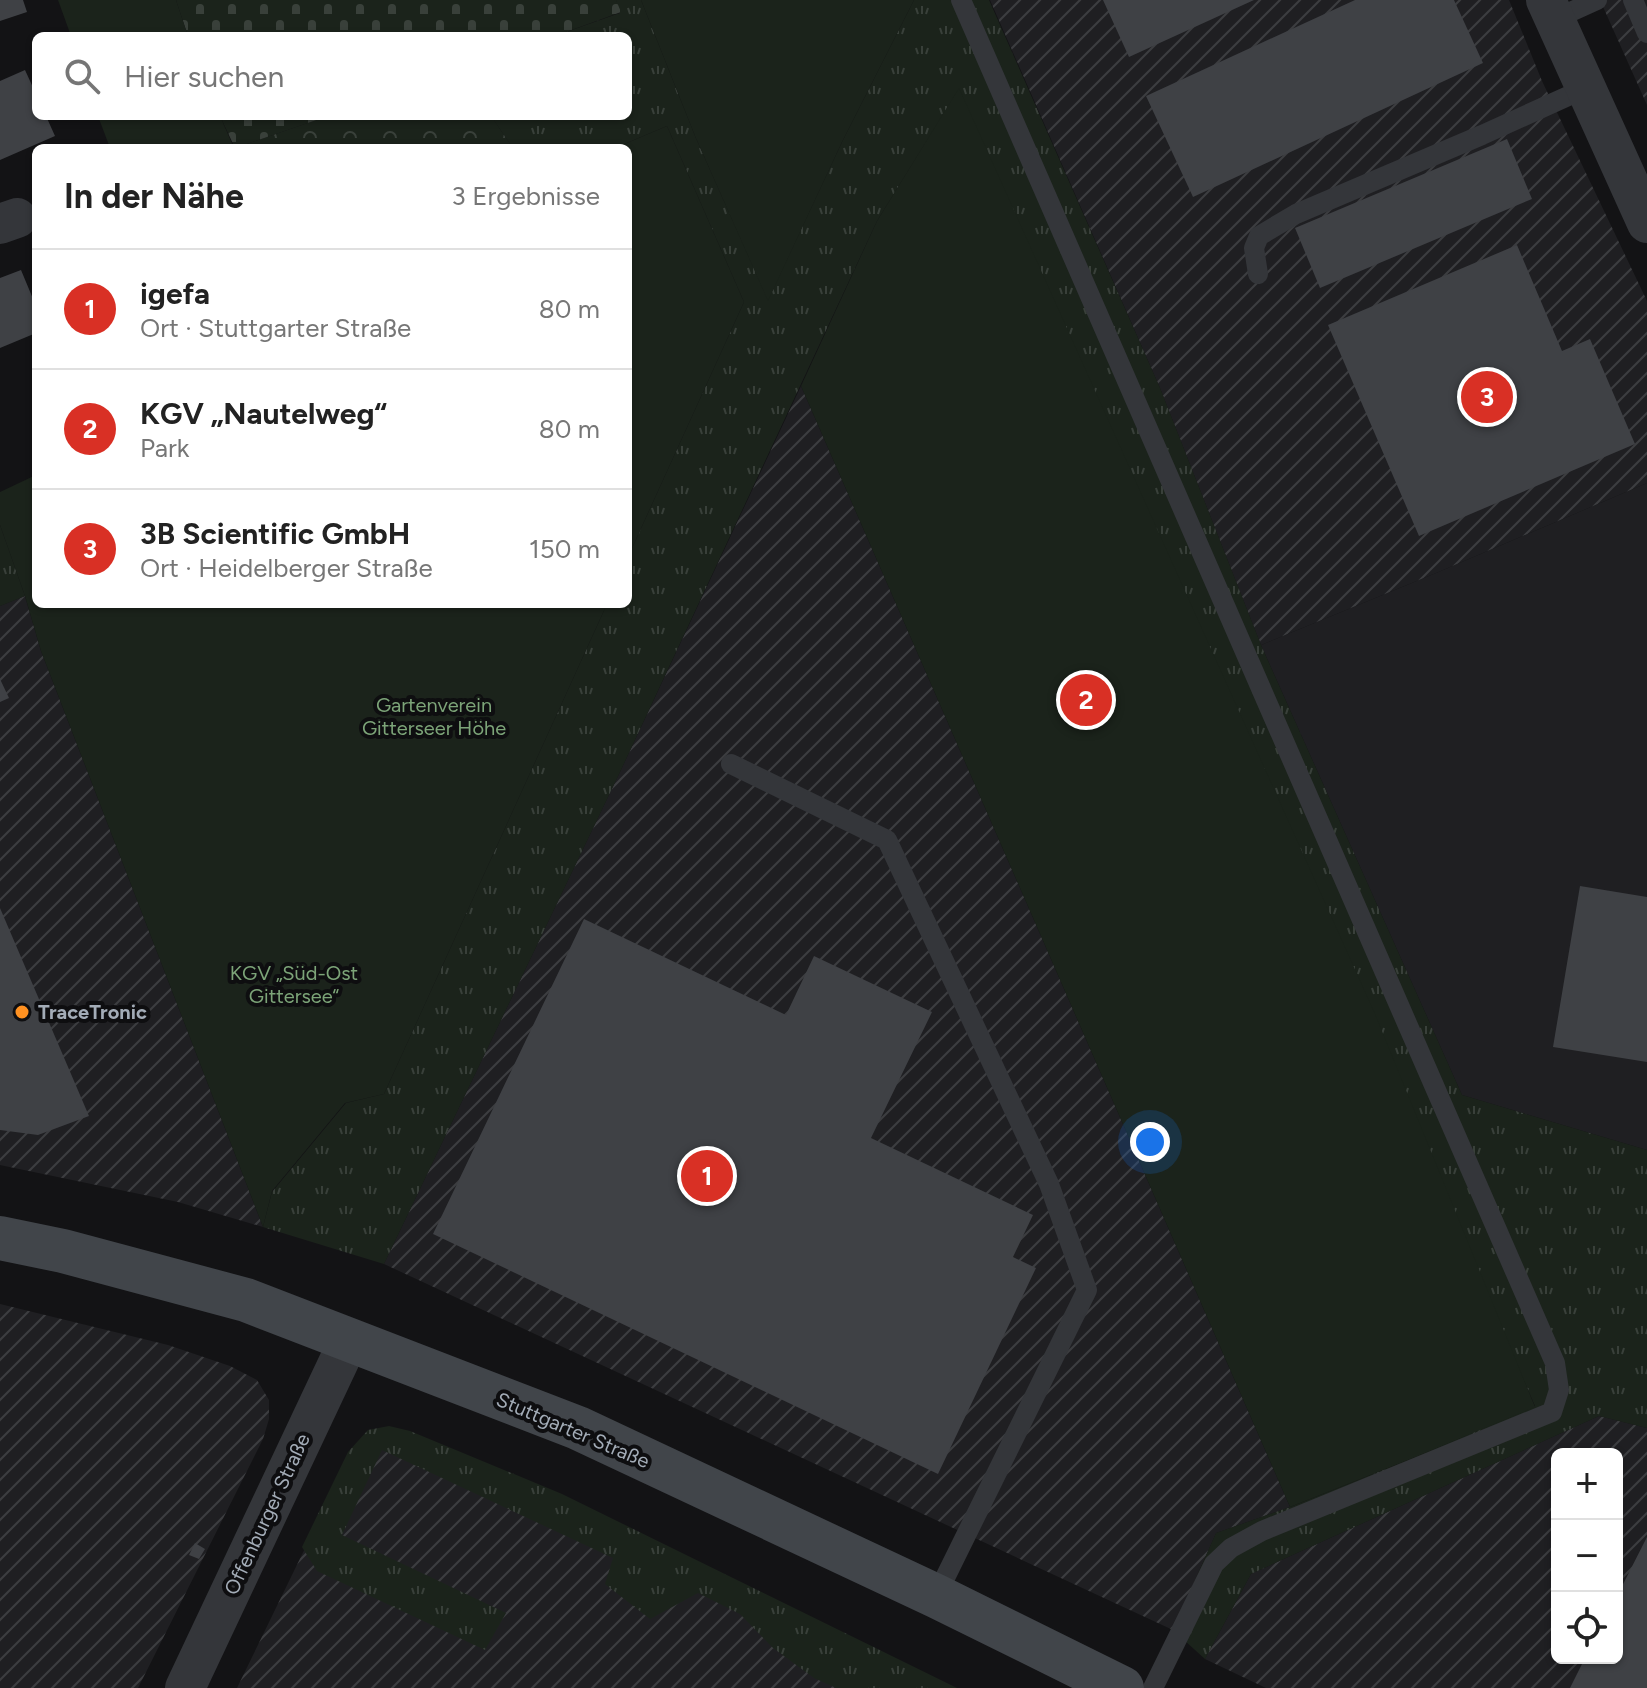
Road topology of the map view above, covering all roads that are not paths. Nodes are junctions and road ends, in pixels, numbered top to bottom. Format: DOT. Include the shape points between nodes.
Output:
graph roads {
  1 [pos="961,0"];
  2 [pos="1597,0"];
  3 [pos="1633,0"];
  4 [pos="1551,10"];
  5 [pos="1647,33"];
  6 [pos="1586,88"];
  7 [pos="1647,223"];
  8 [pos="1258,274"];
  9 [pos="731,764"];
  10 [pos="0,1238"];
  11 [pos="349,1340"];
  12 [pos="936,1596"];
  13 [pos="185,1688"];
  14 [pos="1122,1688"];
  15 [pos="1153,1688"];
  1 -- 15 [label="lane" via="1555,1363 1559,1390 1552,1412 1231,1548 1214,1564"];
  2 -- 4 [label="lane"];
  3 -- 5 [label="lane"];
  4 -- 6 [label="street"];
  6 -- 7 [label="street"];
  6 -- 8 [label="lane" via="1296,214 1259,236 1254,248"];
  9 -- 12 [label="lane" via="887,840 1049,1184 1087,1290"];
  10 -- 11 [label="main road, Stuttgarter Straße" via="246,1300"];
  11 -- 12 [label="main road, Stuttgarter Straße" via="578,1428"];
  11 -- 13 [label="street, Offenburger Straße"];
  12 -- 14 [label="main road, Stuttgarter Straße"];
}
